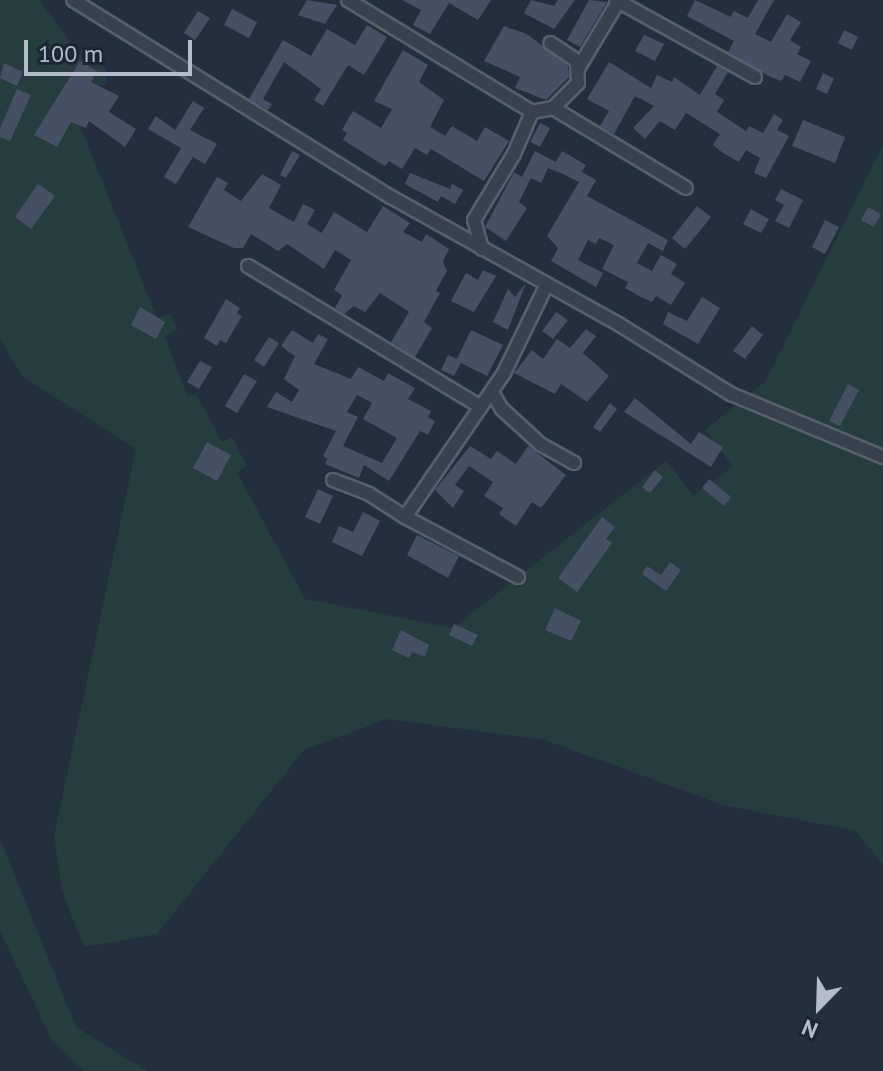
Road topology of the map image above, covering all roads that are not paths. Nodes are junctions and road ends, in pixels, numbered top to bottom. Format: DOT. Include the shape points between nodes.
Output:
graph roads {
  1 [pos="73,0"];
  2 [pos="348,0"];
  3 [pos="617,1"];
  4 [pos="550,43"];
  5 [pos="579,67"];
  6 [pos="755,77"];
  7 [pos="553,108"];
  8 [pos="532,112"];
  9 [pos="686,188"];
  10 [pos="474,220"];
  11 [pos="451,232"];
  12 [pos="482,249"];
  13 [pos="248,266"];
  14 [pos="545,288"];
  15 [pos="492,392"];
  16 [pos="479,406"];
  17 [pos="883,457"];
  18 [pos="574,463"];
  19 [pos="333,480"];
  20 [pos="405,517"];
  21 [pos="518,577"];
  1 -- 11 [label="street"];
  2 -- 8 [label="street"];
  3 -- 5 [label="street"];
  3 -- 6 [label="street"];
  4 -- 5 [label="street"];
  5 -- 7 [label="street" via="571,94"];
  7 -- 8 [label="street"];
  7 -- 9 [label="street"];
  8 -- 10 [label="street" via="514,154"];
  10 -- 11 [label="street"];
  10 -- 12 [label="street"];
  11 -- 12 [label="street"];
  12 -- 14 [label="street"];
  13 -- 16 [label="street"];
  14 -- 15 [label="street"];
  14 -- 17 [label="street" via="620,325 731,394"];
  15 -- 16 [label="street"];
  15 -- 18 [label="street" via="502,409 540,444"];
  16 -- 20 [label="street"];
  19 -- 20 [label="street" via="369,494"];
  20 -- 21 [label="street"];
}
